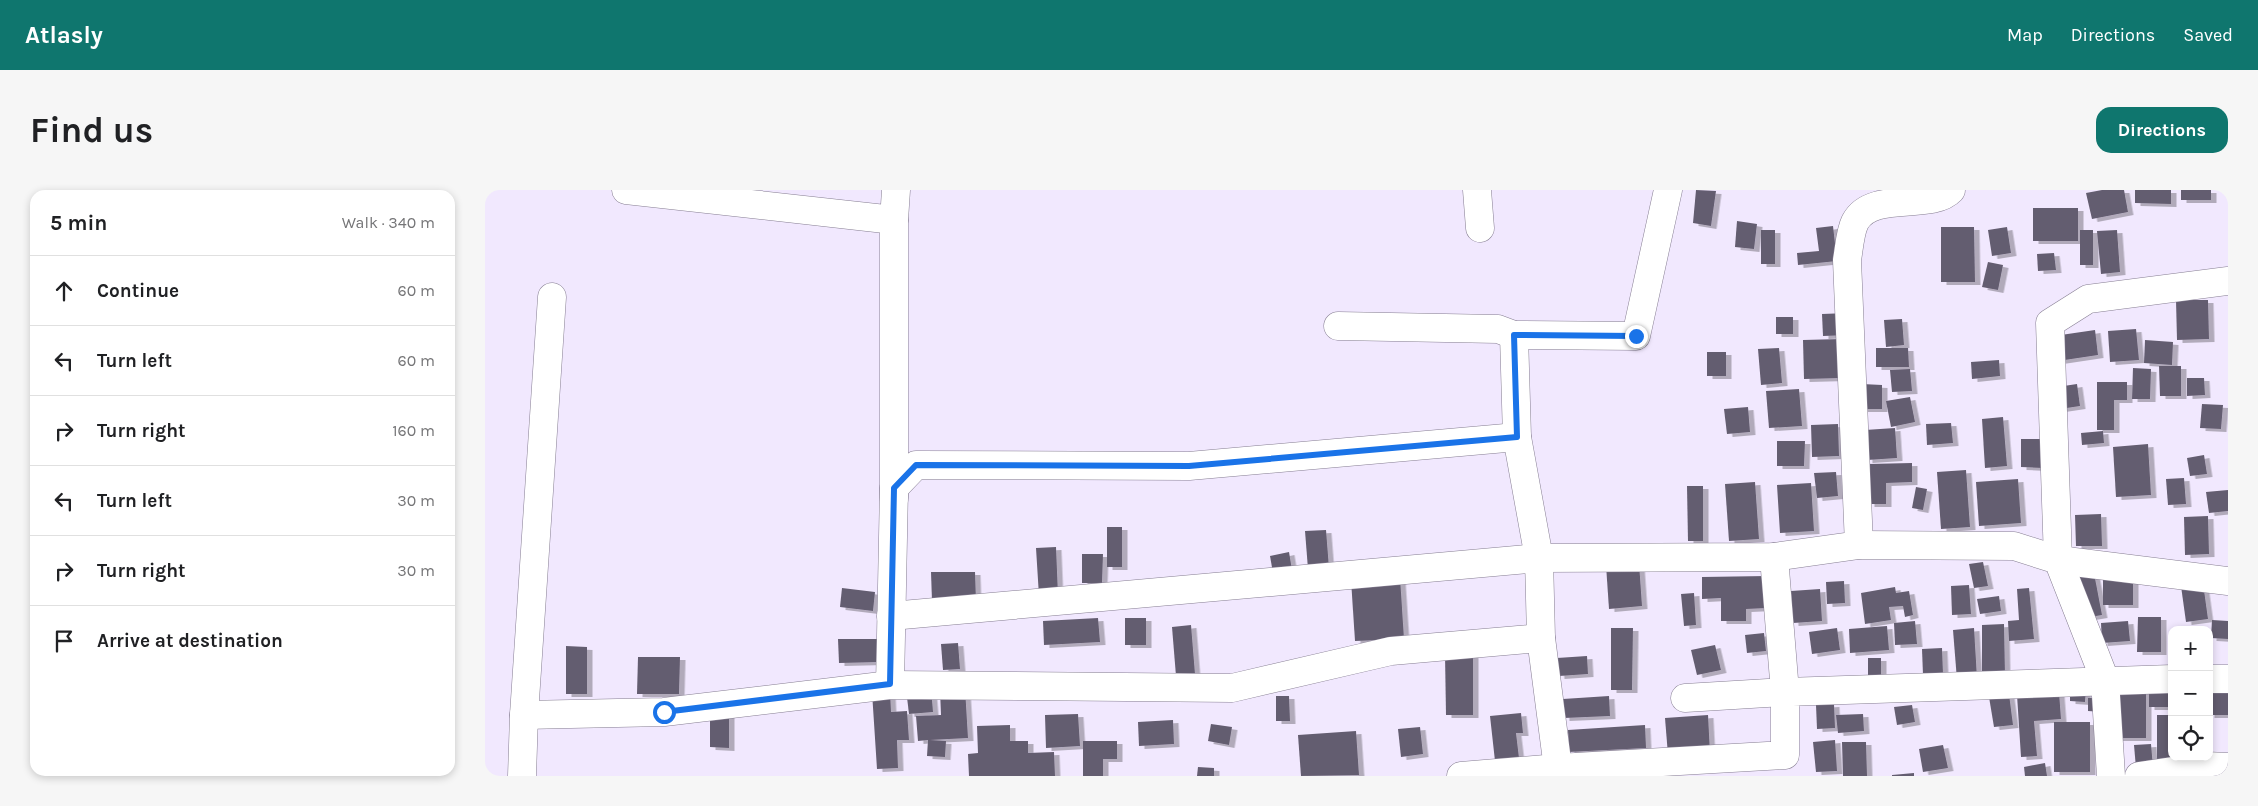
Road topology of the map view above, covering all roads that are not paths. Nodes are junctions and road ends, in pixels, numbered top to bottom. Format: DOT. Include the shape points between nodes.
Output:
graph roads {
  1 [pos="626,190"];
  2 [pos="896,190"];
  3 [pos="1477,190"];
  4 [pos="1668,190"];
  5 [pos="1951,190"];
  6 [pos="894,220"];
  7 [pos="1480,228"];
  8 [pos="2228,282"];
  9 [pos="552,297"];
  10 [pos="1338,326"];
  11 [pos="1514,335"];
  12 [pos="1517,437"];
  13 [pos="894,499"];
  14 [pos="1859,545"];
  15 [pos="1774,557"];
  16 [pos="1539,558"];
  17 [pos="2058,560"];
  18 [pos="2228,581"];
  19 [pos="891,616"];
  20 [pos="1541,638"];
  21 [pos="2213,679"];
  22 [pos="2228,679"];
  23 [pos="2105,680"];
  24 [pos="2168,680"];
  25 [pos="890,684"];
  26 [pos="1785,692"];
  27 [pos="1685,698"];
  28 [pos="524,715"];
  29 [pos="2228,767"];
  30 [pos="1559,772"];
  31 [pos="522,776"];
  32 [pos="1461,776"];
  33 [pos="2111,776"];
  34 [pos="2139,776"];
  1 -- 6 [label="street"];
  2 -- 6 [label="street"];
  3 -- 7 [label="street"];
  4 -- 11 [label="street" via="1636,336"];
  5 -- 14 [label="street" via="1925,199 1893,200 1868,208 1855,222 1847,260"];
  6 -- 13 [label="street"];
  8 -- 17 [label="street" via="2087,300 2050,323"];
  9 -- 28 [label="street"];
  10 -- 11 [label="street" via="1498,329"];
  11 -- 12 [label="street"];
  12 -- 13 [label="street" via="1189,466 916,465 894,488"];
  12 -- 16 [label="street"];
  13 -- 19 [label="street"];
  14 -- 15 [label="street"];
  14 -- 17 [label="street" via="2014,546"];
  15 -- 16 [label="street"];
  15 -- 26 [label="street"];
  16 -- 19 [label="street"];
  16 -- 20 [label="street"];
  17 -- 18 [label="street"];
  17 -- 23 [label="street"];
  19 -- 25 [label="street"];
  20 -- 25 [label="street" via="1391,651 1231,688"];
  20 -- 30 [label="street"];
  21 -- 22 [label="street"];
  23 -- 24 [label="street"];
  23 -- 26 [label="street"];
  23 -- 33 [label="street"];
  25 -- 28 [label="street" via="664,712"];
  26 -- 27 [label="street"];
  26 -- 30 [label="street" via="1785,755"];
  28 -- 31 [label="street"];
  29 -- 34 [label="street" via="2206,766"];
  30 -- 32 [label="street"];
}
